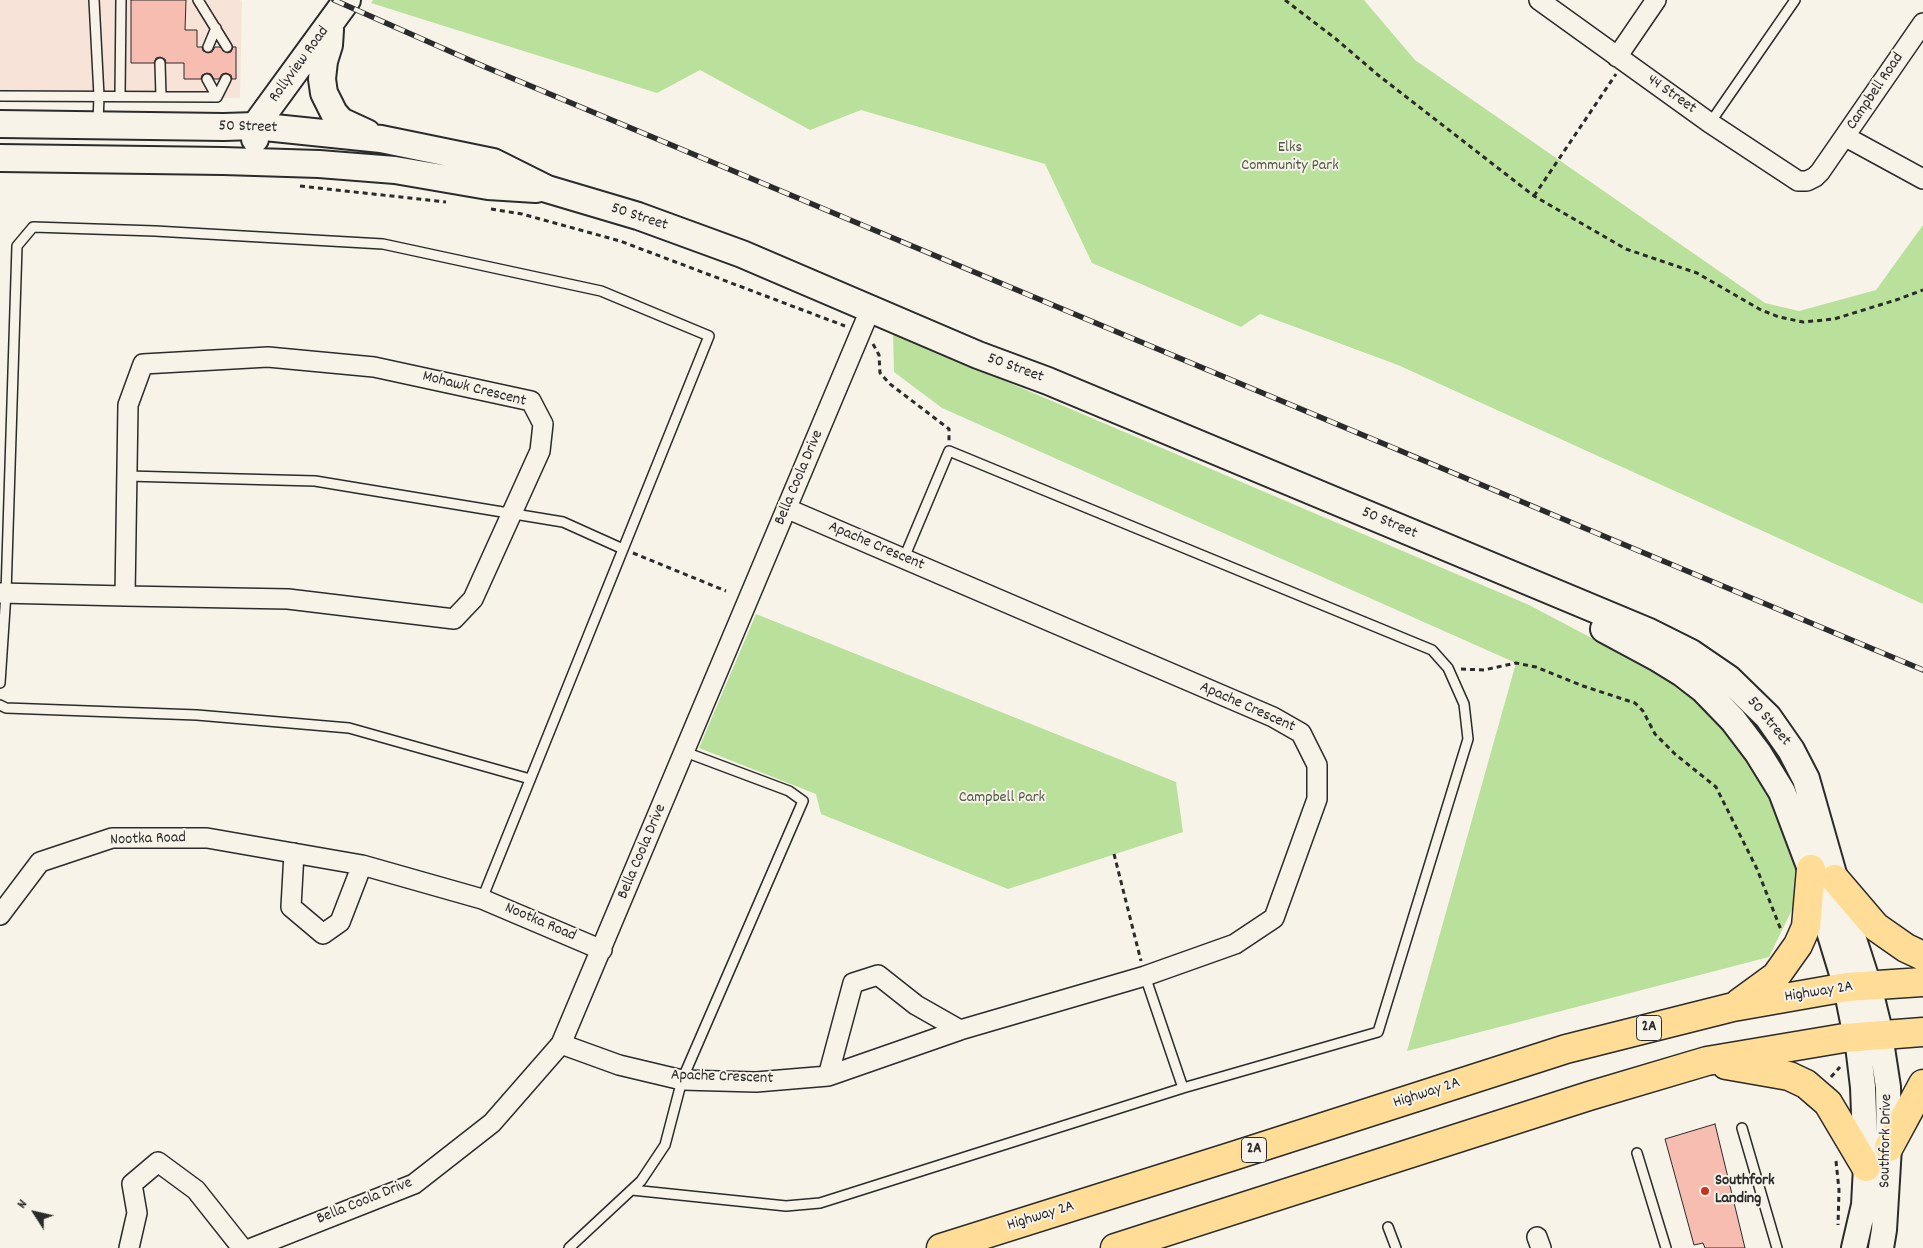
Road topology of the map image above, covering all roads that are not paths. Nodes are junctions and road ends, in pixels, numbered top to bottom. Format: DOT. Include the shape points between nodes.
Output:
graph roads {
  1 [pos="94,0"];
  2 [pos="121,0"];
  3 [pos="198,0"];
  4 [pos="347,0"];
  5 [pos="1540,0"];
  6 [pos="1656,0"];
  7 [pos="1795,0"];
  8 [pos="330,24"];
  9 [pos="216,28"];
  10 [pos="1921,32"];
  11 [pos="208,47"];
  12 [pos="227,47"];
  13 [pos="1622,61"];
  14 [pos="160,63"];
  15 [pos="207,79"];
  16 [pos="226,79"];
  17 [pos="0,96"];
  18 [pos="99,96"];
  19 [pos="120,96"];
  20 [pos="161,96"];
  21 [pos="217,96"];
  22 [pos="1710,123"];
  23 [pos="0,124"];
  24 [pos="98,126"];
  25 [pos="255,126"];
  26 [pos="1846,137"];
  27 [pos="380,139"];
  28 [pos="0,158"];
  29 [pos="254,161"];
  30 [pos="1923,179"];
  31 [pos="1807,181"];
  32 [pos="547,189"];
  33 [pos="866,321"];
  34 [pos="126,476"];
  35 [pos="788,509"];
  36 [pos="512,513"];
  37 [pos="623,549"];
  38 [pos="904,558"];
  39 [pos="3,593"];
  40 [pos="125,596"];
  41 [pos="0,683"];
  42 [pos="0,705"];
  43 [pos="685,752"];
  44 [pos="530,779"];
  45 [pos="294,853"];
  46 [pos="362,865"];
  47 [pos="1823,874"];
  48 [pos="482,899"];
  49 [pos="0,915"];
  50 [pos="602,950"];
  51 [pos="1923,956"];
  52 [pos="1145,976"];
  53 [pos="1923,982"];
  54 [pos="1858,986"];
  55 [pos="1733,1007"];
  56 [pos="960,1030"];
  57 [pos="1923,1032"];
  58 [pos="561,1044"];
  59 [pos="1861,1044"];
  60 [pos="1707,1061"];
  61 [pos="828,1076"];
  62 [pos="682,1080"];
  63 [pos="1923,1084"];
  64 [pos="1183,1088"];
  65 [pos="1742,1128"];
  66 [pos="1889,1147"];
  67 [pos="1637,1153"];
  68 [pos="1866,1166"];
  69 [pos="632,1190"];
  70 [pos="1388,1227"];
  71 [pos="130,1248"];
  72 [pos="242,1248"];
  73 [pos="252,1248"];
  74 [pos="569,1248"];
  75 [pos="941,1248"];
  76 [pos="1115,1248"];
  77 [pos="1396,1248"];
  78 [pos="1666,1248"];
  79 [pos="1778,1248"];
  80 [pos="1854,1248"];
  81 [pos="1881,1248"];
  1 -- 18 [label="lane"];
  2 -- 19 [label="lane"];
  3 -- 9 [label="lane"];
  4 -- 8 [label="main road, Rollyview Road"];
  5 -- 13 [label="street, 44 Street"];
  6 -- 13 [label="street"];
  7 -- 22 [label="lane"];
  8 -- 25 [label="main road, Rollyview Road"];
  8 -- 27 [label="main road" via="322,79 324,94 342,121"];
  9 -- 11 [label="lane"];
  9 -- 12 [label="lane"];
  10 -- 26 [label="street, Campbell Road"];
  13 -- 22 [label="street, 44 Street"];
  14 -- 20 [label="lane"];
  15 -- 21 [label="lane"];
  16 -- 21 [label="lane"];
  17 -- 18 [label="lane"];
  18 -- 19 [label="lane"];
  18 -- 24 [label="lane"];
  19 -- 20 [label="lane"];
  20 -- 21 [label="lane"];
  22 -- 31 [label="street, 44 Street" via="1790,177"];
  23 -- 24 [label="main road, 50 Street"];
  24 -- 25 [label="main road, 50 Street"];
  25 -- 27 [label="main road, 50 Street"];
  25 -- 29 [label="main road"];
  26 -- 30 [label="street, Campbell Road"];
  26 -- 31 [label="street, Campbell Road" via="1820,172"];
  27 -- 32 [label="main road, 50 Street" via="493,162"];
  28 -- 29 [label="main road, 50 Street"];
  29 -- 32 [label="main road, 50 Street" via="395,170 488,186"];
  32 -- 33 [label="main road, 50 Street" via="638,216 742,254"];
  33 -- 35 [label="street, Bella Coola Drive"];
  33 -- 47 [label="main road, 50 Street" via="978,355 1048,381 1647,631 1691,653 1729,679 1768,717 1791,750 1806,779"];
  34 -- 36 [label="lane" via="315,481"];
  34 -- 36 [label="street, Mohawk Crescent" via="128,405 143,364 268,357 374,367 531,401 543,424 540,451"];
  34 -- 40 [label="street, Mohawk Crescent"];
  35 -- 38 [label="street, Apache Crescent"];
  35 -- 43 [label="street, Bella Coola Drive"];
  36 -- 37 [label="lane" via="563,522"];
  36 -- 40 [label="street, Mohawk Crescent" via="473,599 454,619 288,599"];
  37 -- 39 [label="lane" via="710,336 602,291 383,244 33,227 17,246"];
  37 -- 44 [label="lane"];
  38 -- 52 [label="street, Apache Crescent" via="1273,717 1301,733 1317,765 1317,799 1274,918 1235,944"];
  38 -- 64 [label="lane" via="949,451 1432,650 1448,668 1464,704 1468,739 1378,1032"];
  39 -- 40 [label="street, Mohawk Crescent"];
  39 -- 41 [label="lane"];
  42 -- 44 [label="lane" via="6,708 197,715 349,728"];
  43 -- 50 [label="street, Bella Coola Drive"];
  43 -- 62 [label="lane" via="789,790 803,801"];
  44 -- 48 [label="lane"];
  45 -- 46 [label="street, Nootka Road"];
  45 -- 46 [label="street" via="291,907 324,934 340,922"];
  45 -- 49 [label="street, Nootka Road" via="206,838 112,838 40,862"];
  46 -- 48 [label="street, Nootka Road"];
  47 -- 51 [label="main road" via="1876,927"];
  47 -- 54 [label="main road, 50 Street"];
  47 -- 55 [label="main road" via="1798,945 1776,976"];
  48 -- 50 [label="street, Nootka Road"];
  50 -- 58 [label="street, Bella Coola Drive"];
  52 -- 56 [label="street, Apache Crescent"];
  52 -- 64 [label="lane"];
  53 -- 54 [label="main road, Highway 2A / 2A"];
  54 -- 55 [label="main road, Highway 2A / 2A"];
  54 -- 59 [label="main road, 50 Street"];
  55 -- 75 [label="main road, Highway 2A / 2A" via="1566,1049"];
  56 -- 61 [label="street, Apache Crescent"];
  56 -- 61 [label="street" via="916,1005 878,975 853,984"];
  57 -- 59 [label="main road"];
  58 -- 62 [label="street, Apache Crescent" via="618,1065"];
  58 -- 73 [label="street, Bella Coola Drive" via="492,1123 414,1184"];
  59 -- 60 [label="main road"];
  59 -- 66 [label="street, Southfork Drive" via="1888,1087"];
  59 -- 68 [label="street, Southfork Drive"];
  60 -- 68 [label="main road" via="1789,1076 1806,1084 1837,1115"];
  60 -- 76 [label="main road"];
  61 -- 62 [label="street, Apache Crescent" via="756,1082"];
  62 -- 69 [label="lane" via="665,1145"];
  63 -- 66 [label="main road"];
  64 -- 69 [label="lane" via="820,1203 786,1206"];
  65 -- 79 [label="lane"];
  66 -- 81 [label="street, Southfork Drive"];
  67 -- 78 [label="lane"];
  68 -- 80 [label="street, Southfork Drive" via="1864,1205"];
  69 -- 74 [label="lane"];
  70 -- 77 [label="lane"];
  71 -- 72 [label="street" via="136,1213 132,1184 158,1162 196,1190"];
}
